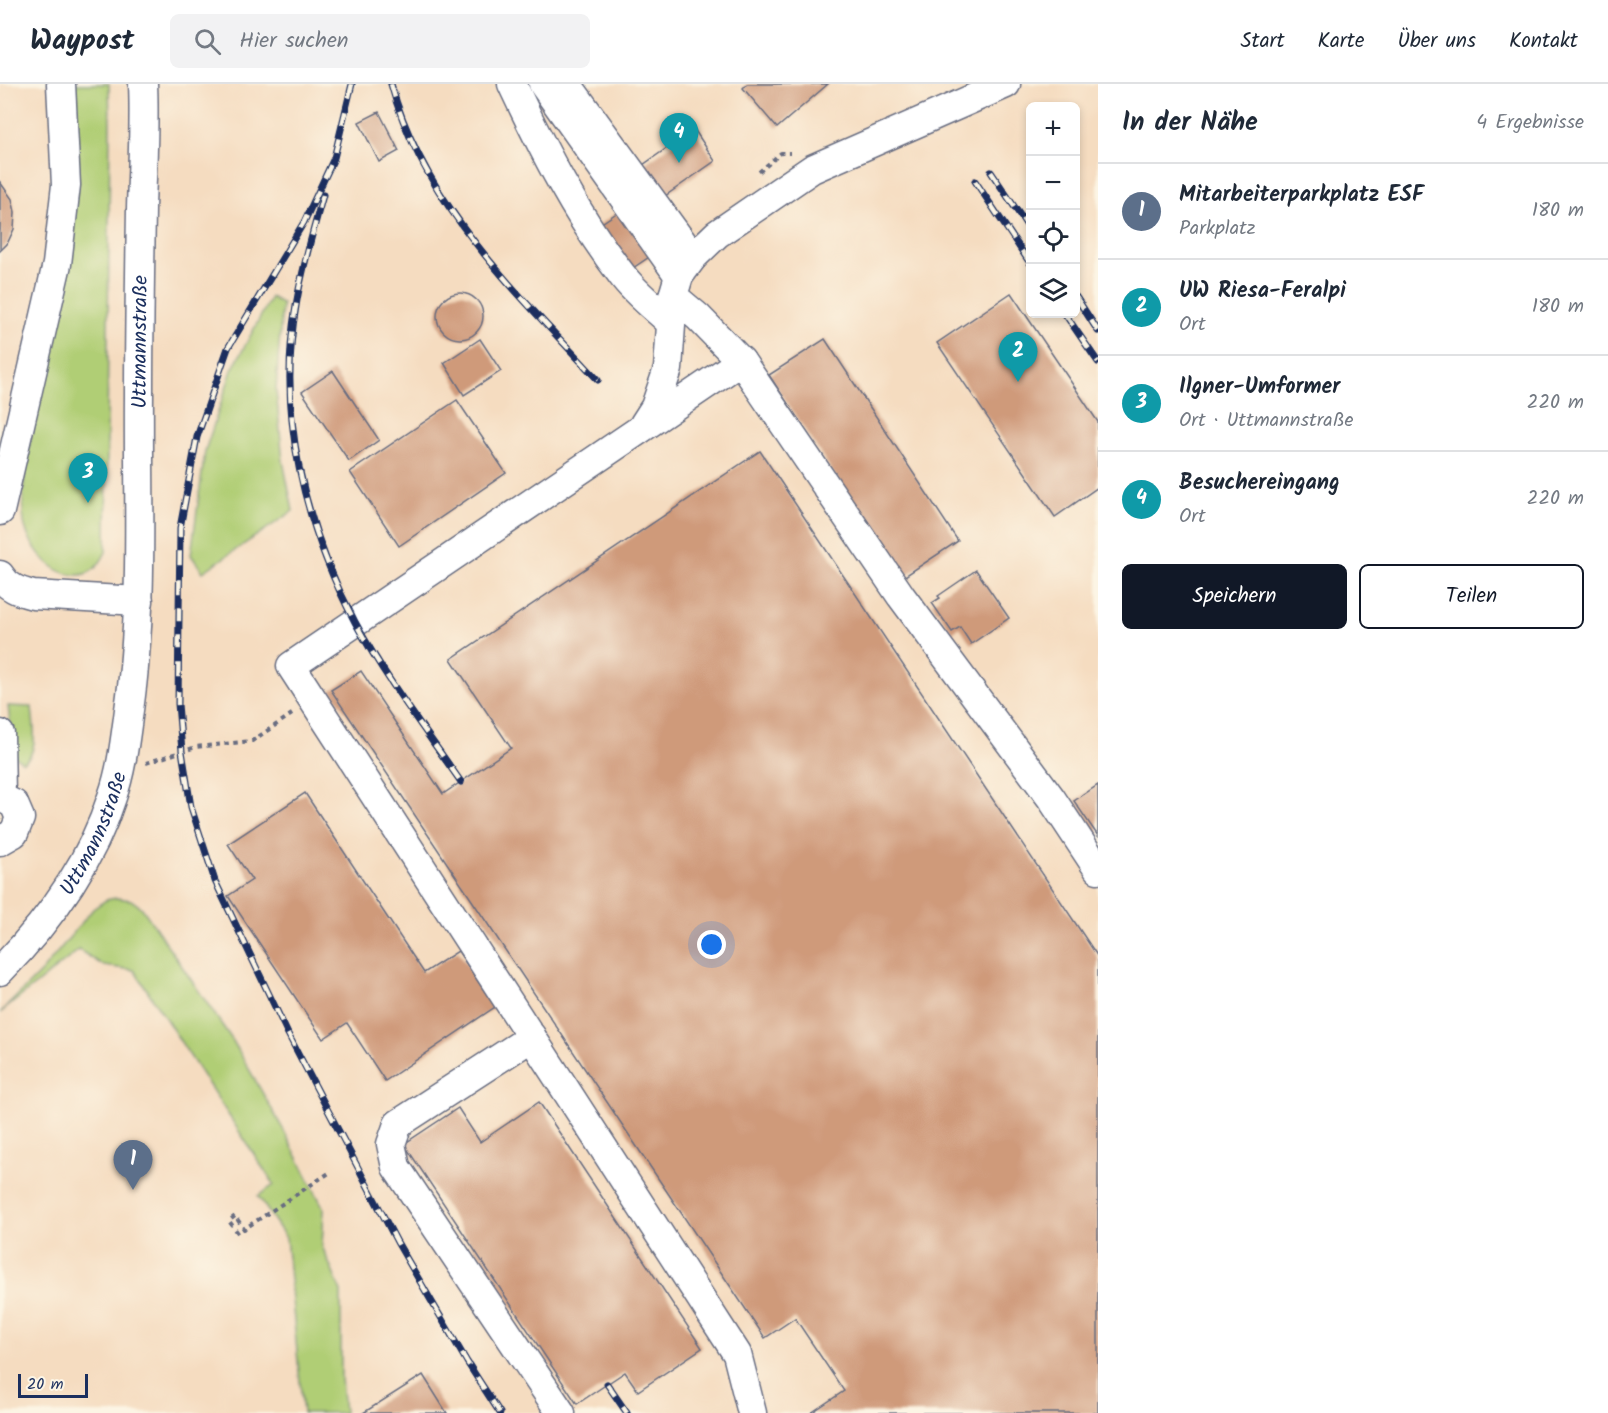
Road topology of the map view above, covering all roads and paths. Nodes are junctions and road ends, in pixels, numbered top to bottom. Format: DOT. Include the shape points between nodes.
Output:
graph roads {
  1 [pos="62,84"];
  2 [pos="143,84"];
  3 [pos="512,84"];
  4 [pos="543,84"];
  5 [pos="567,84"];
  6 [pos="1006,84"];
  7 [pos="679,288"];
  8 [pos="741,361"];
  9 [pos="642,428"];
  10 [pos="0,512"];
  11 [pos="0,577"];
  12 [pos="139,602"];
  13 [pos="313,700"];
  14 [pos="0,734"];
  15 [pos="149,763"];
  16 [pos="0,797"];
  17 [pos="0,841"];
  18 [pos="1098,869"];
  19 [pos="0,971"];
  20 [pos="532,1037"];
  21 [pos="329,1173"];
  22 [pos="238,1233"];
  23 [pos="561,1413"];
  24 [pos="752,1413"];
  1 -- 10 [label="street" via="66,185 57,264"];
  2 -- 12 [label="street, Uttmannstraße"];
  3 -- 7 [label="street" via="550,163 623,277"];
  4 -- 7 [label="street"];
  5 -- 7 [label="street"];
  6 -- 7 [label="street" via="812,169 717,234"];
  7 -- 8 [label="street" via="698,317"];
  7 -- 9 [label="street" via="668,369 655,407"];
  8 -- 9 [label="street"];
  8 -- 18 [label="street" via="901,596 1051,798"];
  9 -- 13 [label="street" via="291,666"];
  11 -- 12 [label="street" via="18,591 33,595"];
  12 -- 19 [label="street, Uttmannstraße" via="135,667 113,796 72,881 31,939"];
  13 -- 15 [label="path" via="252,741 196,747"];
  13 -- 20 [label="street"];
  14 -- 16 [label="street"];
  16 -- 17 [label="street" via="16,807 20,821 14,833"];
  20 -- 23 [label="street" via="398,1124 392,1144 396,1167"];
  20 -- 24 [label="street" via="737,1354"];
  21 -- 22 [label="path" via="244,1229 236,1216 229,1221"];
}
